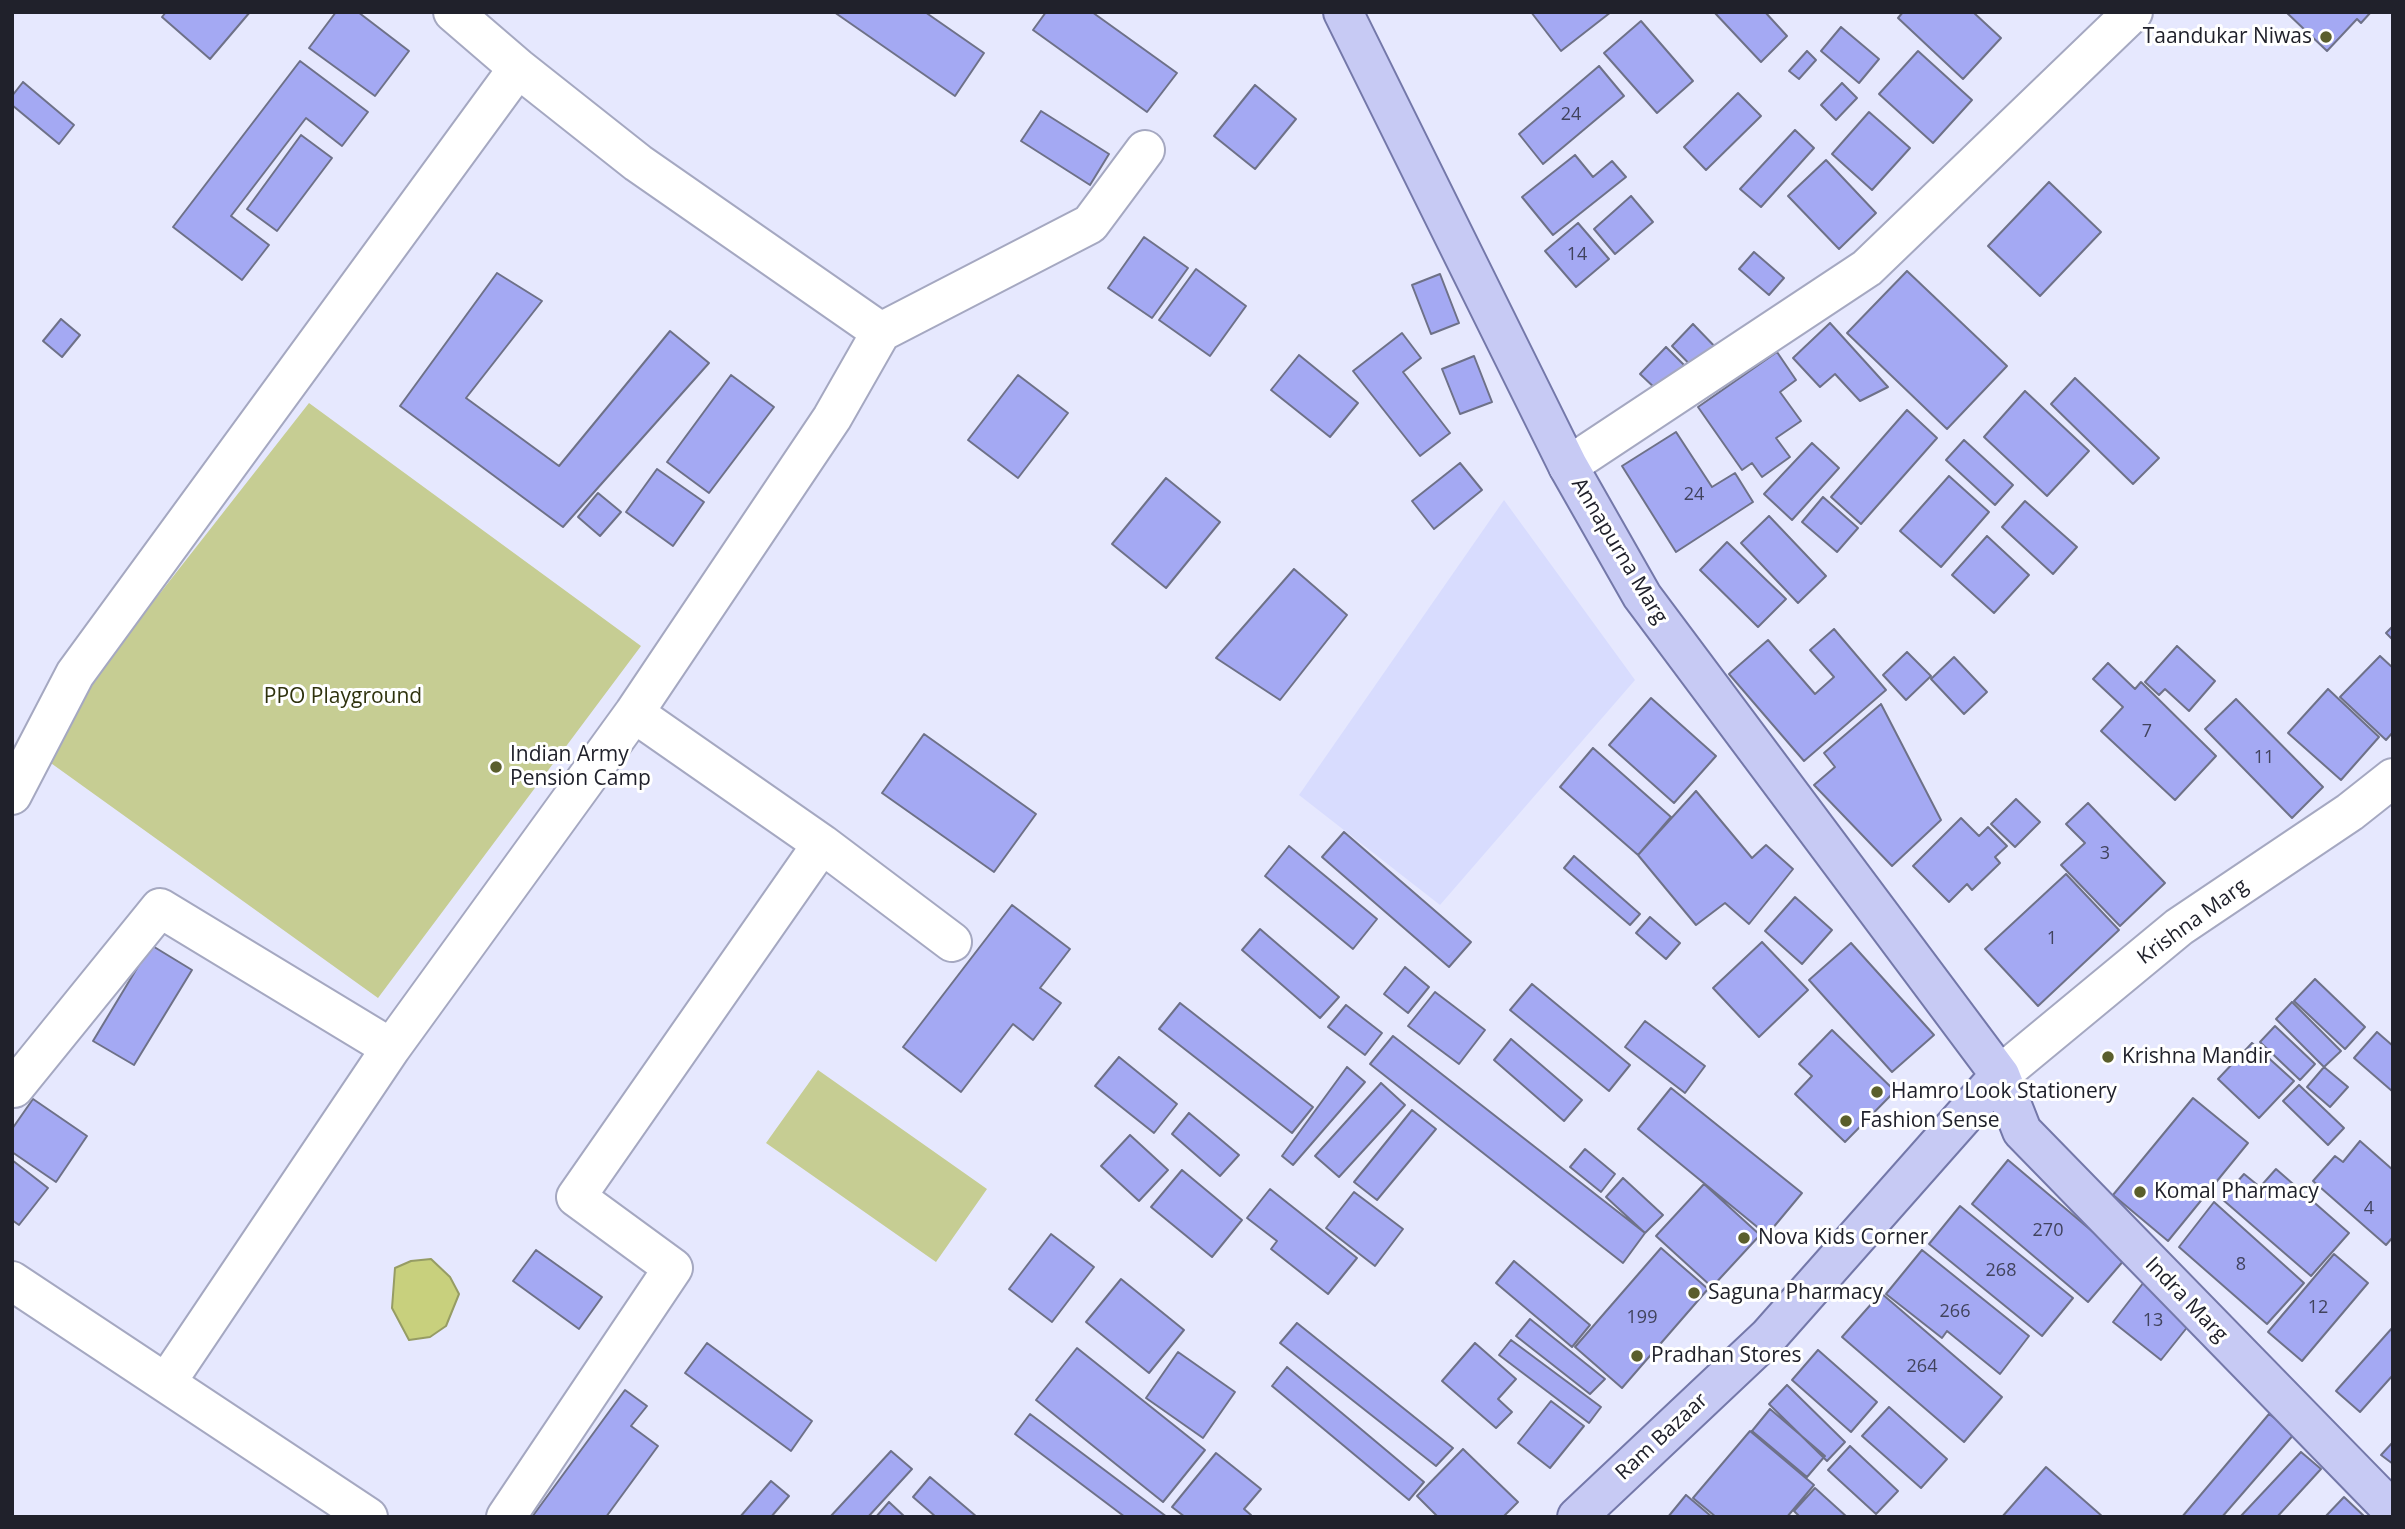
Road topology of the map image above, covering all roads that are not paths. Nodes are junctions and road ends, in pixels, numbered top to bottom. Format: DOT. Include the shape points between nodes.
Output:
graph roads {
  1 [pos="453,12"];
  2 [pos="1343,12"];
  3 [pos="2133,12"];
  4 [pos="518,68"];
  5 [pos="1145,150"];
  6 [pos="881,332"];
  7 [pos="1568,466"];
  8 [pos="634,713"];
  9 [pos="2393,778"];
  10 [pos="12,795"];
  11 [pos="822,844"];
  12 [pos="952,942"];
  13 [pos="391,1048"];
  14 [pos="2000,1074"];
  15 [pos="12,1086"];
  16 [pos="12,1281"];
  17 [pos="166,1383"];
  18 [pos="2393,1511"];
  19 [pos="368,1517"];
  20 [pos="506,1517"];
  21 [pos="1577,1517"];
  1 -- 4 [label="street"];
  2 -- 7 [label="main road, Annapurna Marg"];
  3 -- 7 [label="street" via="1867,268"];
  4 -- 6 [label="street" via="638,163"];
  4 -- 10 [label="street" via="75,674"];
  5 -- 6 [label="street" via="1090,224"];
  6 -- 8 [label="street" via="832,418"];
  7 -- 14 [label="main road, Annapurna Marg" via="1642,596"];
  8 -- 11 [label="street"];
  8 -- 13 [label="street"];
  9 -- 14 [label="street, Krishna Marg" via="2350,813 2179,927"];
  11 -- 12 [label="street"];
  11 -- 20 [label="street" via="576,1197 673,1268"];
  13 -- 15 [label="street" via="159,908"];
  13 -- 17 [label="street"];
  14 -- 18 [label="main road, Indra Marg" via="2022,1131"];
  14 -- 21 [label="main road, Ram Bazaar" via="1769,1336"];
  16 -- 17 [label="street"];
  17 -- 19 [label="street"];
}
